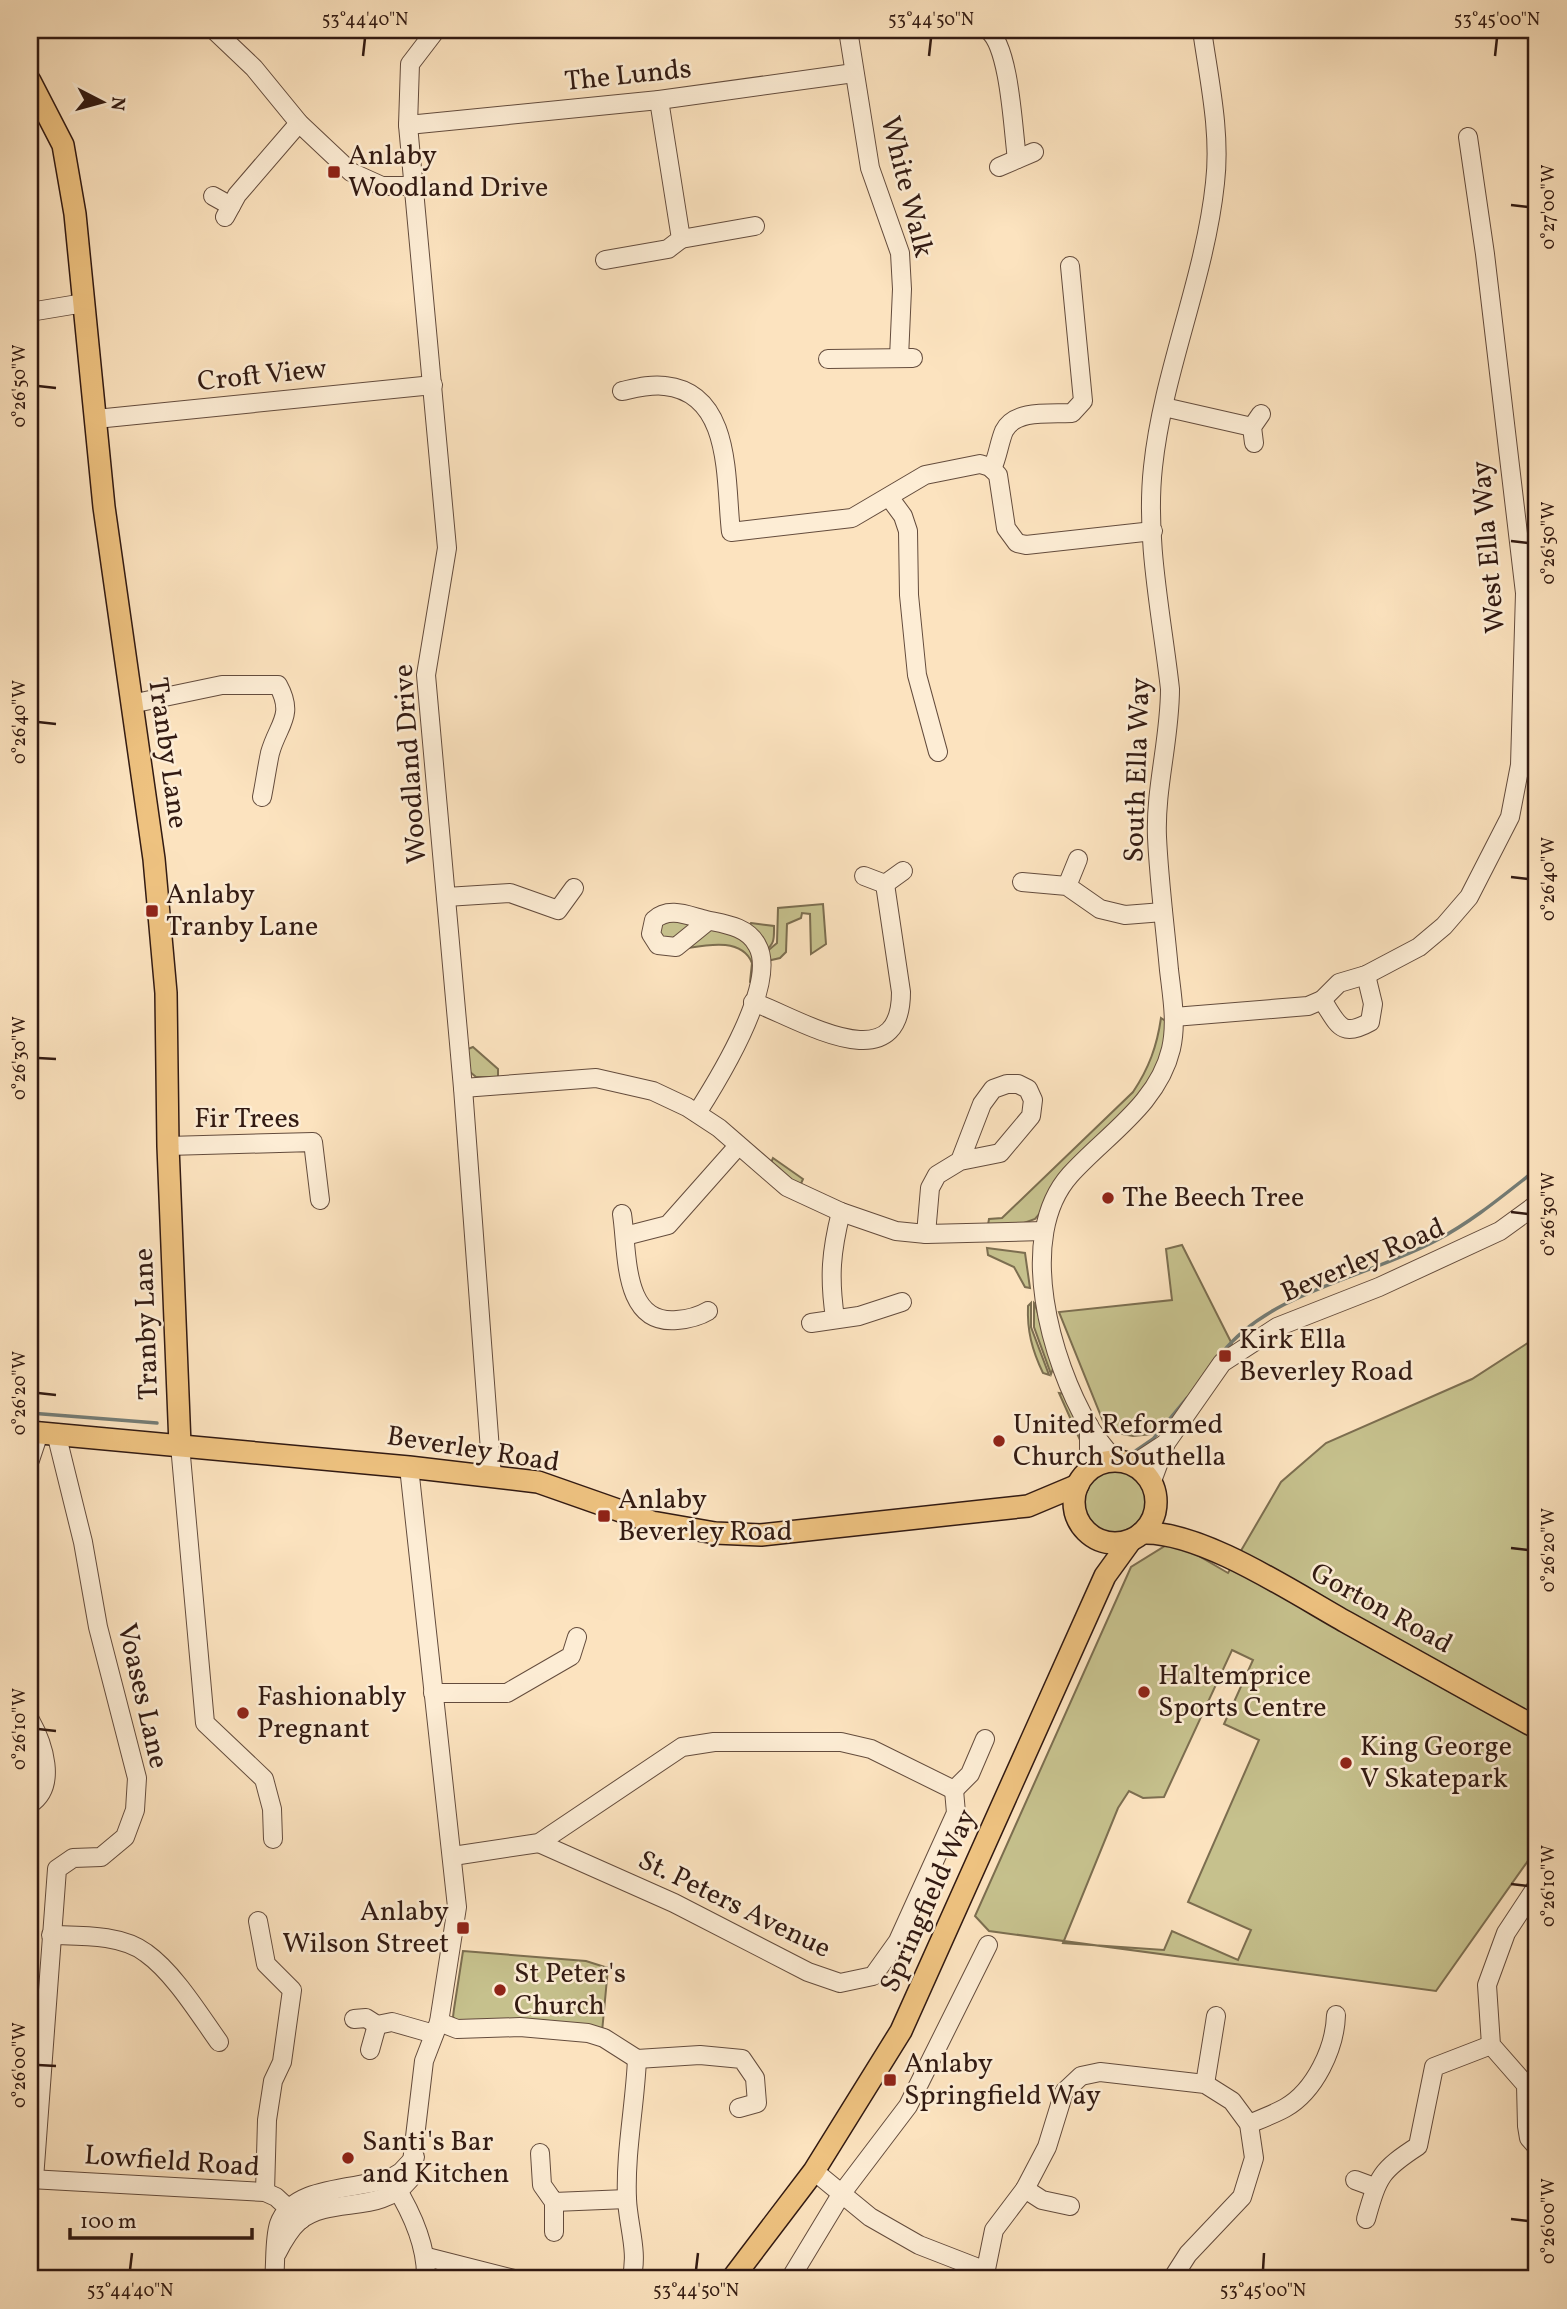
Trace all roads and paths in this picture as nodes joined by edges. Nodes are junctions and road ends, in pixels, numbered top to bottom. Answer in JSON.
{"nodes":[{"id":1,"x":214,"y":30,"type":"edge"},
{"id":2,"x":436,"y":30,"type":"edge"},
{"id":3,"x":848,"y":30,"type":"edge"},
{"id":4,"x":988,"y":30,"type":"edge"},
{"id":5,"x":1202,"y":30,"type":"edge"},
{"id":6,"x":854,"y":72,"type":"junction"},
{"id":7,"x":30,"y":81,"type":"edge"},
{"id":8,"x":659,"y":100,"type":"junction"},
{"id":9,"x":299,"y":123,"type":"junction"},
{"id":10,"x":408,"y":125,"type":"junction"},
{"id":11,"x":1468,"y":137,"type":"dead end"},
{"id":12,"x":1034,"y":152,"type":"dead end"},
{"id":13,"x":1017,"y":159,"type":"junction"},
{"id":14,"x":999,"y":167,"type":"dead end"},
{"id":15,"x":414,"y":186,"type":"junction"},
{"id":16,"x":213,"y":196,"type":"dead end"},
{"id":17,"x":758,"y":226,"type":"dead end"},
{"id":18,"x":681,"y":239,"type":"junction"},
{"id":19,"x":604,"y":260,"type":"dead end"},
{"id":20,"x":1070,"y":266,"type":"dead end"},
{"id":21,"x":84,"y":303,"type":"junction"},
{"id":22,"x":30,"y":312,"type":"edge"},
{"id":23,"x":827,"y":358,"type":"dead end"},
{"id":24,"x":433,"y":385,"type":"junction"},
{"id":25,"x":622,"y":391,"type":"dead end"},
{"id":26,"x":1164,"y":407,"type":"junction"},
{"id":27,"x":96,"y":419,"type":"junction"},
{"id":28,"x":1256,"y":428,"type":"dead end"},
{"id":29,"x":992,"y":468,"type":"junction"},
{"id":30,"x":889,"y":497,"type":"junction"},
{"id":31,"x":1153,"y":531,"type":"junction"},
{"id":32,"x":131,"y":704,"type":"junction"},
{"id":33,"x":938,"y":752,"type":"dead end"},
{"id":34,"x":1529,"y":765,"type":"edge"},
{"id":35,"x":262,"y":797,"type":"dead end"},
{"id":36,"x":1078,"y":859,"type":"dead end"},
{"id":37,"x":903,"y":871,"type":"dead end"},
{"id":38,"x":864,"y":876,"type":"dead end"},
{"id":39,"x":1016,"y":879,"type":"dead end"},
{"id":40,"x":885,"y":884,"type":"junction"},
{"id":41,"x":1067,"y":886,"type":"junction"},
{"id":42,"x":574,"y":888,"type":"dead end"},
{"id":43,"x":446,"y":897,"type":"junction"},
{"id":44,"x":1163,"y":912,"type":"junction"},
{"id":45,"x":708,"y":921,"type":"dead end"},
{"id":46,"x":1366,"y":975,"type":"junction"},
{"id":47,"x":1322,"y":1000,"type":"junction"},
{"id":48,"x":753,"y":1002,"type":"junction"},
{"id":49,"x":1174,"y":1017,"type":"junction"},
{"id":50,"x":463,"y":1088,"type":"junction"},
{"id":51,"x":697,"y":1113,"type":"junction"},
{"id":52,"x":168,"y":1146,"type":"junction"},
{"id":53,"x":738,"y":1146,"type":"junction"},
{"id":54,"x":960,"y":1161,"type":"junction"},
{"id":55,"x":320,"y":1200,"type":"dead end"},
{"id":56,"x":1537,"y":1204,"type":"edge"},
{"id":57,"x":841,"y":1212,"type":"junction"},
{"id":58,"x":622,"y":1214,"type":"dead end"},
{"id":59,"x":1043,"y":1231,"type":"junction"},
{"id":60,"x":926,"y":1234,"type":"junction"},
{"id":61,"x":625,"y":1236,"type":"junction"},
{"id":62,"x":902,"y":1301,"type":"dead end"},
{"id":63,"x":835,"y":1318,"type":"junction"},
{"id":64,"x":702,"y":1320,"type":"dead end"},
{"id":65,"x":811,"y":1323,"type":"dead end"},
{"id":66,"x":1089,"y":1425,"type":"junction"},
{"id":67,"x":41,"y":1433,"type":"edge"},
{"id":68,"x":1166,"y":1443,"type":"junction"},
{"id":69,"x":180,"y":1445,"type":"junction"},
{"id":70,"x":30,"y":1461,"type":"edge"},
{"id":71,"x":1124,"y":1462,"type":"junction"},
{"id":72,"x":409,"y":1467,"type":"junction"},
{"id":73,"x":492,"y":1476,"type":"junction"},
{"id":74,"x":1083,"y":1477,"type":"junction"},
{"id":75,"x":1152,"y":1481,"type":"junction"},
{"id":76,"x":1157,"y":1502,"type":"junction"},
{"id":77,"x":1028,"y":1506,"type":"junction"},
{"id":78,"x":1077,"y":1517,"type":"junction"},
{"id":79,"x":1092,"y":1536,"type":"junction"},
{"id":80,"x":1137,"y":1536,"type":"junction"},
{"id":81,"x":1195,"y":1543,"type":"junction"},
{"id":82,"x":1105,"y":1576,"type":"junction"},
{"id":83,"x":579,"y":1635,"type":"dead end"},
{"id":84,"x":433,"y":1693,"type":"junction"},
{"id":85,"x":30,"y":1720,"type":"edge"},
{"id":86,"x":1537,"y":1728,"type":"edge"},
{"id":87,"x":985,"y":1739,"type":"dead end"},
{"id":88,"x":954,"y":1790,"type":"junction"},
{"id":89,"x":30,"y":1804,"type":"edge"},
{"id":90,"x":272,"y":1840,"type":"dead end"},
{"id":91,"x":539,"y":1843,"type":"junction"},
{"id":92,"x":453,"y":1856,"type":"junction"},
{"id":93,"x":1537,"y":1886,"type":"edge"},
{"id":94,"x":258,"y":1921,"type":"dead end"},
{"id":95,"x":51,"y":1935,"type":"junction"},
{"id":96,"x":979,"y":1951,"type":"dead end"},
{"id":97,"x":38,"y":1983,"type":"edge"},
{"id":98,"x":1218,"y":2013,"type":"dead end"},
{"id":99,"x":354,"y":2017,"type":"dead end"},
{"id":100,"x":377,"y":2025,"type":"junction"},
{"id":101,"x":1341,"y":2025,"type":"dead end"},
{"id":102,"x":436,"y":2028,"type":"junction"},
{"id":103,"x":210,"y":2037,"type":"dead end"},
{"id":104,"x":1491,"y":2045,"type":"junction"},
{"id":105,"x":370,"y":2050,"type":"dead end"},
{"id":106,"x":637,"y":2059,"type":"junction"},
{"id":107,"x":1531,"y":2083,"type":"edge"},
{"id":108,"x":1205,"y":2084,"type":"junction"},
{"id":109,"x":739,"y":2108,"type":"dead end"},
{"id":110,"x":1249,"y":2124,"type":"junction"},
{"id":111,"x":1537,"y":2147,"type":"edge"},
{"id":112,"x":540,"y":2153,"type":"dead end"},
{"id":113,"x":814,"y":2171,"type":"junction"},
{"id":114,"x":32,"y":2179,"type":"edge"},
{"id":115,"x":1355,"y":2180,"type":"dead end"},
{"id":116,"x":395,"y":2185,"type":"junction"},
{"id":117,"x":1374,"y":2188,"type":"junction"},
{"id":118,"x":1026,"y":2189,"type":"junction"},
{"id":119,"x":265,"y":2192,"type":"junction"},
{"id":120,"x":842,"y":2193,"type":"junction"},
{"id":121,"x":627,"y":2199,"type":"junction"},
{"id":122,"x":554,"y":2202,"type":"junction"},
{"id":123,"x":1070,"y":2206,"type":"dead end"},
{"id":124,"x":294,"y":2214,"type":"junction"},
{"id":125,"x":1366,"y":2219,"type":"dead end"},
{"id":126,"x":768,"y":2229,"type":"junction"},
{"id":127,"x":554,"y":2232,"type":"dead end"},
{"id":128,"x":427,"y":2257,"type":"junction"},
{"id":129,"x":985,"y":2275,"type":"edge"},
{"id":130,"x":274,"y":2279,"type":"edge"},
{"id":131,"x":426,"y":2279,"type":"edge"},
{"id":132,"x":514,"y":2279,"type":"edge"},
{"id":133,"x":631,"y":2279,"type":"edge"},
{"id":134,"x":733,"y":2279,"type":"edge"},
{"id":135,"x":747,"y":2279,"type":"edge"},
{"id":136,"x":790,"y":2279,"type":"edge"},
{"id":137,"x":1172,"y":2279,"type":"edge"}],
"edges":[{"from":1,"to":9,"type":"street"},
{"from":2,"to":10,"type":"street","name":"Woodland Drive"},
{"from":3,"to":6,"type":"street","name":"White Walk"},
{"from":4,"to":13,"type":"street"},
{"from":5,"to":26,"type":"street","name":"South Ella Way"},
{"from":6,"to":8,"type":"street","name":"The Lunds"},
{"from":6,"to":23,"type":"street","name":"White Walk"},
{"from":7,"to":21,"type":"main road","name":"Tranby Lane"},
{"from":8,"to":10,"type":"street","name":"The Lunds"},
{"from":8,"to":18,"type":"street"},
{"from":9,"to":15,"type":"street"},
{"from":9,"to":16,"type":"street"},
{"from":10,"to":15,"type":"street","name":"Woodland Drive"},
{"from":11,"to":34,"type":"street","name":"West Ella Way"},
{"from":12,"to":13,"type":"street"},
{"from":13,"to":14,"type":"street"},
{"from":15,"to":24,"type":"street","name":"Woodland Drive"},
{"from":17,"to":18,"type":"street"},
{"from":18,"to":19,"type":"street"},
{"from":20,"to":29,"type":"street"},
{"from":21,"to":22,"type":"street"},
{"from":21,"to":27,"type":"main road","name":"Tranby Lane"},
{"from":24,"to":27,"type":"street","name":"Croft View"},
{"from":24,"to":43,"type":"street","name":"Woodland Drive"},
{"from":25,"to":30,"type":"street"},
{"from":26,"to":28,"type":"street"},
{"from":26,"to":31,"type":"street","name":"South Ella Way"},
{"from":27,"to":32,"type":"main road","name":"Tranby Lane"},
{"from":29,"to":30,"type":"street"},
{"from":29,"to":31,"type":"street"},
{"from":30,"to":33,"type":"street"},
{"from":31,"to":44,"type":"street","name":"South Ella Way"},
{"from":32,"to":35,"type":"street"},
{"from":32,"to":52,"type":"main road","name":"Tranby Lane"},
{"from":34,"to":46,"type":"street","name":"West Ella Way"},
{"from":36,"to":41,"type":"street"},
{"from":37,"to":40,"type":"street"},
{"from":38,"to":40,"type":"street"},
{"from":39,"to":41,"type":"street"},
{"from":40,"to":48,"type":"street"},
{"from":41,"to":44,"type":"street"},
{"from":42,"to":43,"type":"street"},
{"from":43,"to":50,"type":"street","name":"Woodland Drive"},
{"from":44,"to":49,"type":"street","name":"South Ella Way"},
{"from":45,"to":48,"type":"street"},
{"from":46,"to":47,"type":"street","name":"West Ella Way"},
{"from":46,"to":47,"type":"street"},
{"from":47,"to":49,"type":"street","name":"West Ella Way"},
{"from":48,"to":51,"type":"street"},
{"from":49,"to":59,"type":"street","name":"South Ella Way"},
{"from":50,"to":51,"type":"street"},
{"from":50,"to":73,"type":"street","name":"Woodland Drive"},
{"from":51,"to":53,"type":"street"},
{"from":52,"to":55,"type":"street","name":"Fir Trees"},
{"from":52,"to":69,"type":"main road","name":"Tranby Lane"},
{"from":53,"to":57,"type":"street"},
{"from":53,"to":61,"type":"street"},
{"from":54,"to":54,"type":"street"},
{"from":54,"to":60,"type":"street"},
{"from":56,"to":68,"type":"street","name":"Beverley Road"},
{"from":57,"to":60,"type":"street"},
{"from":57,"to":63,"type":"street"},
{"from":58,"to":61,"type":"street"},
{"from":59,"to":60,"type":"street"},
{"from":59,"to":66,"type":"street","name":"South Ella Way"},
{"from":61,"to":64,"type":"street"},
{"from":62,"to":63,"type":"street"},
{"from":63,"to":65,"type":"street"},
{"from":66,"to":71,"type":"street","name":"South Ella Way"},
{"from":66,"to":74,"type":"street","name":"South Ella Way"},
{"from":67,"to":69,"type":"main road","name":"Beverley Road"},
{"from":67,"to":70,"type":"street"},
{"from":67,"to":95,"type":"street","name":"Voases Lane"},
{"from":68,"to":71,"type":"street","name":"Beverley Road"},
{"from":68,"to":75,"type":"street","name":"Beverley Road"},
{"from":69,"to":72,"type":"main road","name":"Beverley Road"},
{"from":69,"to":90,"type":"street"},
{"from":71,"to":74,"type":"main road"},
{"from":71,"to":75,"type":"main road"},
{"from":72,"to":73,"type":"main road","name":"Beverley Road"},
{"from":72,"to":84,"type":"street"},
{"from":73,"to":77,"type":"main road","name":"Beverley Road"},
{"from":74,"to":77,"type":"main road","name":"Beverley Road"},
{"from":74,"to":78,"type":"main road"},
{"from":75,"to":76,"type":"main road"},
{"from":76,"to":80,"type":"main road"},
{"from":76,"to":81,"type":"main road","name":"Gorton Road"},
{"from":77,"to":78,"type":"main road","name":"Beverley Road"},
{"from":78,"to":79,"type":"main road"},
{"from":79,"to":80,"type":"main road"},
{"from":79,"to":82,"type":"main road"},
{"from":80,"to":81,"type":"main road","name":"Gorton Road"},
{"from":80,"to":82,"type":"main road","name":"Springfield Way"},
{"from":81,"to":86,"type":"main road","name":"Gorton Road"},
{"from":82,"to":113,"type":"main road","name":"Springfield Way"},
{"from":83,"to":84,"type":"street"},
{"from":84,"to":92,"type":"street"},
{"from":85,"to":89,"type":"street"},
{"from":87,"to":88,"type":"street"},
{"from":88,"to":91,"type":"street"},
{"from":88,"to":91,"type":"street","name":"St. Peters Avenue"},
{"from":91,"to":92,"type":"street"},
{"from":92,"to":102,"type":"street"},
{"from":93,"to":104,"type":"street"},
{"from":94,"to":119,"type":"street"},
{"from":95,"to":97,"type":"street","name":"Voases Lane"},
{"from":95,"to":103,"type":"street"},
{"from":96,"to":120,"type":"street"},
{"from":97,"to":114,"type":"street","name":"Voases Lane"},
{"from":98,"to":108,"type":"street"},
{"from":99,"to":100,"type":"street"},
{"from":100,"to":102,"type":"street"},
{"from":100,"to":105,"type":"street"},
{"from":101,"to":110,"type":"street"},
{"from":102,"to":106,"type":"street"},
{"from":102,"to":116,"type":"street"},
{"from":104,"to":107,"type":"street"},
{"from":104,"to":117,"type":"street"},
{"from":106,"to":109,"type":"street"},
{"from":106,"to":121,"type":"street"},
{"from":107,"to":111,"type":"street"},
{"from":108,"to":110,"type":"street"},
{"from":108,"to":118,"type":"street"},
{"from":110,"to":137,"type":"street"},
{"from":112,"to":122,"type":"street"},
{"from":113,"to":120,"type":"street"},
{"from":113,"to":126,"type":"main road","name":"Springfield Way"},
{"from":114,"to":119,"type":"street","name":"Lowfield Road"},
{"from":115,"to":117,"type":"street"},
{"from":116,"to":124,"type":"street"},
{"from":116,"to":128,"type":"street"},
{"from":117,"to":125,"type":"street"},
{"from":118,"to":123,"type":"street"},
{"from":118,"to":129,"type":"street"},
{"from":119,"to":124,"type":"street","name":"Lowfield Road"},
{"from":120,"to":129,"type":"street"},
{"from":120,"to":136,"type":"street"},
{"from":121,"to":122,"type":"street"},
{"from":121,"to":133,"type":"street"},
{"from":122,"to":127,"type":"street"},
{"from":124,"to":130,"type":"street"},
{"from":126,"to":134,"type":"main road","name":"Springfield Way"},
{"from":126,"to":135,"type":"main road","name":"Springfield Way"},
{"from":128,"to":131,"type":"street"},
{"from":128,"to":132,"type":"street"}]}
